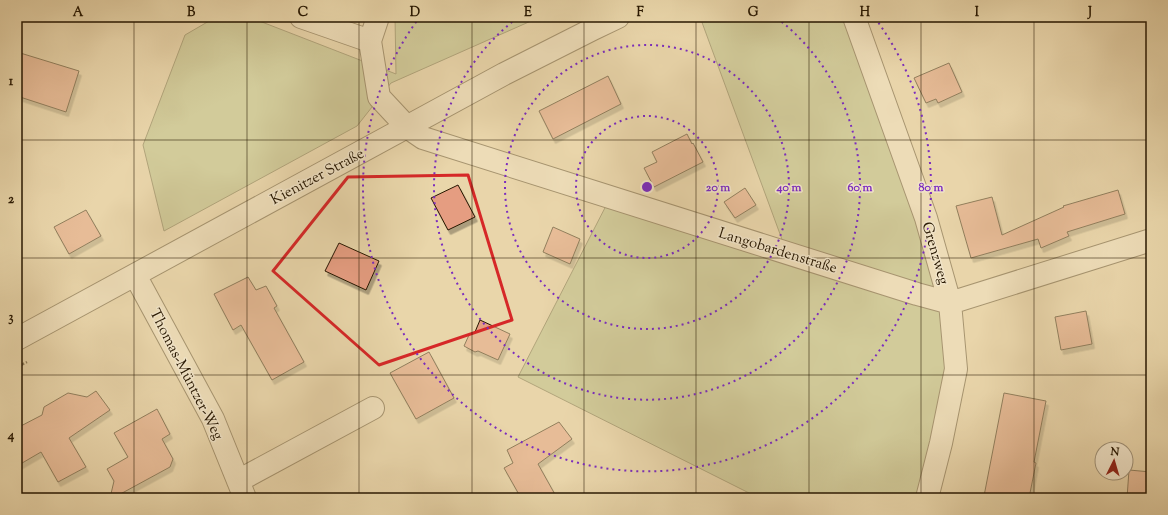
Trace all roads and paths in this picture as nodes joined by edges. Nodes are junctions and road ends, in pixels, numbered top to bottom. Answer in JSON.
{"nodes":[{"id":1,"x":300,"y":17,"type":"edge"},
{"id":2,"x":378,"y":17,"type":"edge"},
{"id":3,"x":618,"y":17,"type":"edge"},
{"id":4,"x":854,"y":17,"type":"edge"},
{"id":5,"x":370,"y":40,"type":"junction"},
{"id":6,"x":407,"y":127,"type":"junction"},
{"id":7,"x":1151,"y":240,"type":"edge"},
{"id":8,"x":135,"y":274,"type":"junction"},
{"id":9,"x":950,"y":303,"type":"junction"},
{"id":10,"x":17,"y":339,"type":"edge"},
{"id":11,"x":373,"y":408,"type":"dead end"},
{"id":12,"x":242,"y":490,"type":"edge"},
{"id":13,"x":927,"y":498,"type":"edge"}],
"edges":[{"from":1,"to":5,"type":"street"},
{"from":2,"to":5,"type":"street"},
{"from":3,"to":6,"type":"street","name":"Kienitzer Straße"},
{"from":4,"to":9,"type":"street","name":"Grenzweg"},
{"from":5,"to":6,"type":"street","name":"Langobardenstraße"},
{"from":6,"to":8,"type":"street","name":"Kienitzer Straße"},
{"from":6,"to":9,"type":"street","name":"Langobardenstraße"},
{"from":7,"to":9,"type":"street"},
{"from":8,"to":10,"type":"street","name":"Kienitzer Straße"},
{"from":8,"to":12,"type":"street","name":"Thomas-Müntzer-Weg"},
{"from":9,"to":13,"type":"street","name":"Grenzweg"},
{"from":11,"to":12,"type":"street"}]}
